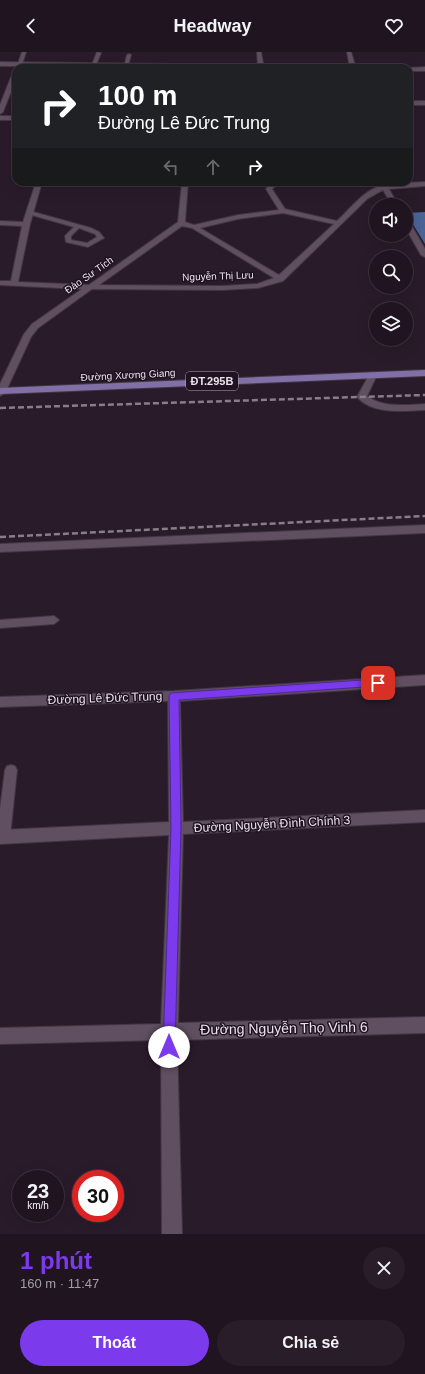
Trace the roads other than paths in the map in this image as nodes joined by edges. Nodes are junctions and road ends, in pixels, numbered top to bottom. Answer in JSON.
{"nodes":[{"id":1,"x":24,"y":52,"type":"edge"},
{"id":2,"x":259,"y":52,"type":"edge"},
{"id":3,"x":349,"y":52,"type":"edge"},
{"id":4,"x":99,"y":54,"type":"dead end"},
{"id":5,"x":129,"y":55,"type":"dead end"},
{"id":6,"x":0,"y":64,"type":"edge"},
{"id":7,"x":19,"y":64,"type":"edge"},
{"id":8,"x":94,"y":64,"type":"edge"},
{"id":9,"x":127,"y":64,"type":"edge"},
{"id":10,"x":260,"y":64,"type":"edge"},
{"id":11,"x":352,"y":64,"type":"edge"},
{"id":12,"x":12,"y":65,"type":"edge"},
{"id":13,"x":413,"y":69,"type":"edge"},
{"id":14,"x":425,"y":69,"type":"edge"},
{"id":15,"x":12,"y":82,"type":"edge"},
{"id":16,"x":413,"y":103,"type":"edge"},
{"id":17,"x":425,"y":103,"type":"edge"},
{"id":18,"x":0,"y":112,"type":"edge"},
{"id":19,"x":0,"y":118,"type":"edge"},
{"id":20,"x":12,"y":118,"type":"edge"},
{"id":21,"x":425,"y":184,"type":"edge"},
{"id":22,"x":413,"y":185,"type":"edge"},
{"id":23,"x":38,"y":186,"type":"edge"},
{"id":24,"x":185,"y":186,"type":"edge"},
{"id":25,"x":272,"y":186,"type":"edge"},
{"id":26,"x":384,"y":186,"type":"edge"},
{"id":27,"x":386,"y":186,"type":"edge"},
{"id":28,"x":392,"y":198,"type":"edge"},
{"id":29,"x":283,"y":211,"type":"junction"},
{"id":30,"x":30,"y":212,"type":"junction"},
{"id":31,"x":339,"y":222,"type":"junction"},
{"id":32,"x":0,"y":223,"type":"edge"},
{"id":33,"x":181,"y":223,"type":"junction"},
{"id":34,"x":26,"y":224,"type":"junction"},
{"id":35,"x":78,"y":226,"type":"junction"},
{"id":36,"x":194,"y":227,"type":"junction"},
{"id":37,"x":413,"y":235,"type":"edge"},
{"id":38,"x":425,"y":256,"type":"edge"},
{"id":39,"x":280,"y":279,"type":"junction"},
{"id":40,"x":0,"y":283,"type":"edge"},
{"id":41,"x":14,"y":283,"type":"junction"},
{"id":42,"x":88,"y":287,"type":"junction"},
{"id":43,"x":425,"y":373,"type":"edge"},
{"id":44,"x":373,"y":375,"type":"junction"},
{"id":45,"x":0,"y":392,"type":"edge"},
{"id":46,"x":425,"y":407,"type":"edge"},
{"id":47,"x":425,"y":529,"type":"edge"},
{"id":48,"x":0,"y":548,"type":"edge"},
{"id":49,"x":54,"y":620,"type":"dead end"},
{"id":50,"x":0,"y":624,"type":"edge"},
{"id":51,"x":425,"y":680,"type":"edge"},
{"id":52,"x":174,"y":696,"type":"junction"},
{"id":53,"x":0,"y":702,"type":"edge"},
{"id":54,"x":11,"y":770,"type":"dead end"},
{"id":55,"x":425,"y":816,"type":"edge"},
{"id":56,"x":176,"y":828,"type":"junction"},
{"id":57,"x":1,"y":837,"type":"edge"},
{"id":58,"x":425,"y":1025,"type":"edge"},
{"id":59,"x":169,"y":1031,"type":"junction"},
{"id":60,"x":0,"y":1036,"type":"edge"},
{"id":61,"x":172,"y":1234,"type":"edge"}],
"edges":[{"from":1,"to":7,"type":"street"},
{"from":2,"to":10,"type":"street"},
{"from":3,"to":11,"type":"street"},
{"from":4,"to":8,"type":"lane"},
{"from":5,"to":9,"type":"lane"},
{"from":6,"to":12,"type":"street"},
{"from":13,"to":14,"type":"street"},
{"from":15,"to":18,"type":"street"},
{"from":16,"to":17,"type":"lane"},
{"from":19,"to":20,"type":"street"},
{"from":21,"to":22,"type":"street","name":"Nguyễn Thị Lưu"},
{"from":23,"to":30,"type":"street"},
{"from":24,"to":33,"type":"street"},
{"from":25,"to":29,"type":"street"},
{"from":26,"to":31,"type":"street","name":"Nguyễn Thị Lưu"},
{"from":27,"to":28,"type":"street"},
{"from":29,"to":31,"type":"street"},
{"from":29,"to":36,"type":"street"},
{"from":30,"to":34,"type":"street"},
{"from":30,"to":35,"type":"lane"},
{"from":31,"to":39,"type":"street","name":"Nguyễn Thị Lưu"},
{"from":32,"to":34,"type":"street"},
{"from":33,"to":36,"type":"street"},
{"from":33,"to":42,"type":"street","name":"Đào Sư Tích"},
{"from":34,"to":41,"type":"street"},
{"from":35,"to":35,"type":"lane"},
{"from":36,"to":39,"type":"street"},
{"from":37,"to":38,"type":"street"},
{"from":39,"to":42,"type":"street","name":"Nguyễn Thị Lưu"},
{"from":40,"to":41,"type":"street","name":"Nguyễn Thị Lưu"},
{"from":41,"to":42,"type":"street","name":"Nguyễn Thị Lưu"},
{"from":42,"to":45,"type":"street","name":"Đào Sư Tích"},
{"from":43,"to":44,"type":"main road","name":"Đường Xương Giang","number":"ĐT.295B"},
{"from":44,"to":45,"type":"main road","name":"Đường Xương Giang","number":"ĐT.295B"},
{"from":44,"to":46,"type":"street"},
{"from":47,"to":48,"type":"street"},
{"from":49,"to":50,"type":"lane"},
{"from":51,"to":52,"type":"street","name":"Đường Lê Đức Trung"},
{"from":52,"to":53,"type":"street","name":"Đường Lê Đức Trung"},
{"from":52,"to":56,"type":"street"},
{"from":54,"to":57,"type":"lane"},
{"from":55,"to":56,"type":"street","name":"Đường Nguyễn Đình Chính 3"},
{"from":56,"to":57,"type":"street","name":"Đường Nguyễn Đình Chính 3"},
{"from":56,"to":59,"type":"street"},
{"from":58,"to":59,"type":"street","name":"Đường Nguyễn Thọ Vinh 6"},
{"from":59,"to":60,"type":"street","name":"Đường Nguyễn Thọ Vinh 6"},
{"from":59,"to":61,"type":"street"}]}
